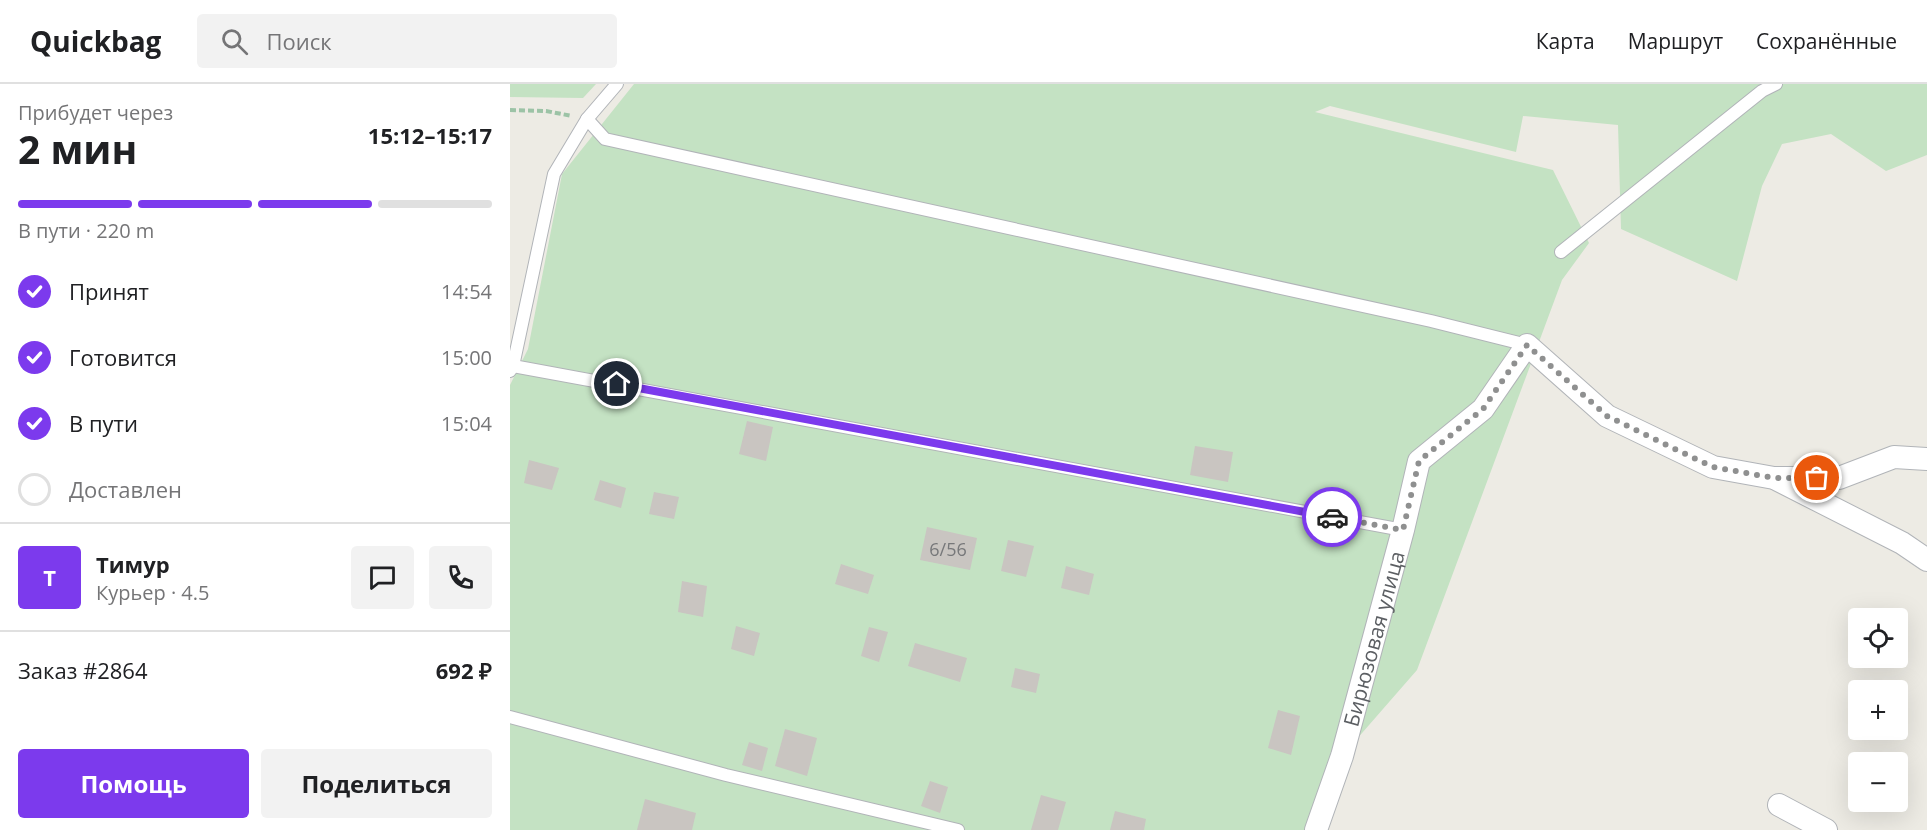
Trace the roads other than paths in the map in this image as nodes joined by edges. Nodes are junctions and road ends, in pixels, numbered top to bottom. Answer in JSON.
{"nodes":[{"id":1,"x":617,"y":84,"type":"edge"},
{"id":2,"x":1776,"y":84,"type":"edge"},
{"id":3,"x":587,"y":119,"type":"junction"},
{"id":4,"x":1561,"y":252,"type":"dead end"},
{"id":5,"x":1527,"y":345,"type":"junction"},
{"id":6,"x":512,"y":368,"type":"edge"},
{"id":7,"x":1927,"y":459,"type":"edge"},
{"id":8,"x":1774,"y":478,"type":"junction"},
{"id":9,"x":1403,"y":530,"type":"junction"},
{"id":10,"x":1927,"y":560,"type":"edge"},
{"id":11,"x":510,"y":717,"type":"edge"},
{"id":12,"x":1779,"y":805,"type":"dead end"},
{"id":13,"x":958,"y":830,"type":"edge"},
{"id":14,"x":1316,"y":830,"type":"edge"},
{"id":15,"x":1827,"y":830,"type":"edge"}],
"edges":[{"from":1,"to":3,"type":"lane"},
{"from":2,"to":4,"type":"lane"},
{"from":3,"to":5,"type":"lane"},
{"from":3,"to":6,"type":"lane"},
{"from":5,"to":8,"type":"street"},
{"from":5,"to":9,"type":"street","name":"Бирюзовая улица"},
{"from":6,"to":9,"type":"lane"},
{"from":7,"to":8,"type":"street"},
{"from":8,"to":10,"type":"street"},
{"from":9,"to":14,"type":"street","name":"Бирюзовая улица"},
{"from":11,"to":13,"type":"lane"},
{"from":12,"to":15,"type":"street"}]}
